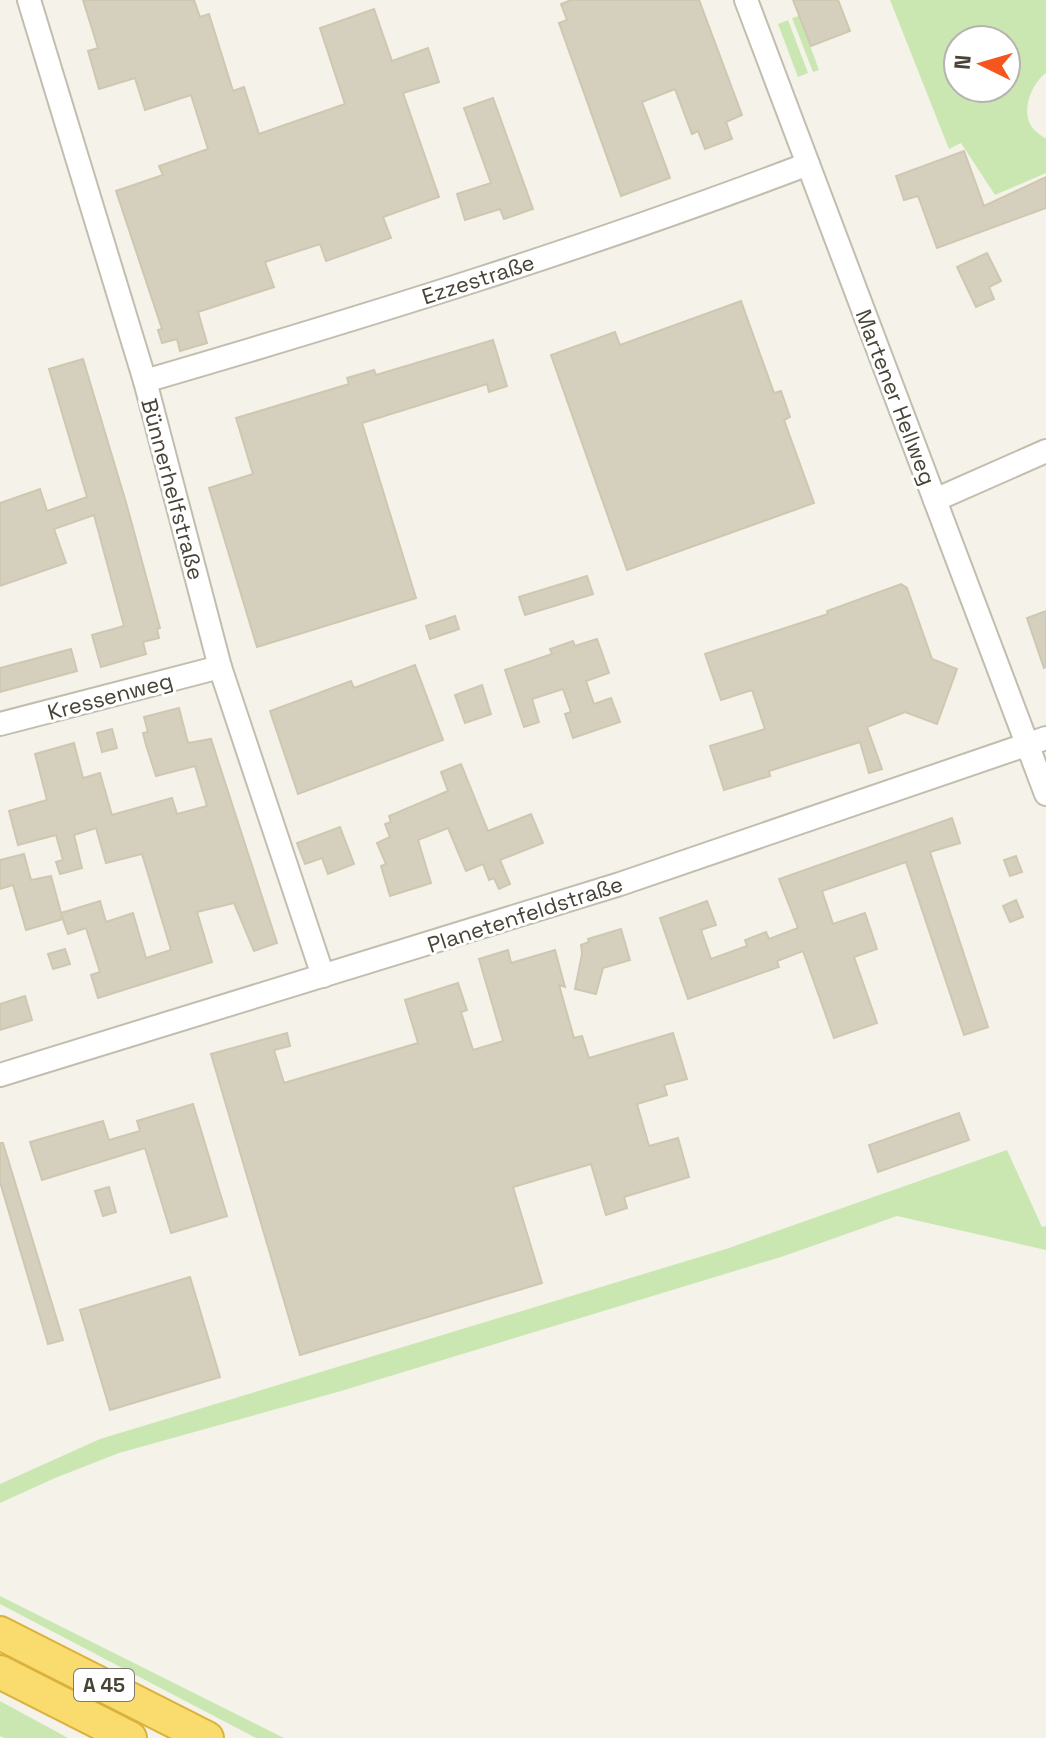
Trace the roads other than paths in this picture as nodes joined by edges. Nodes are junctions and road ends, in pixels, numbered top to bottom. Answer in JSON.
{"nodes":[{"id":1,"x":29,"y":0,"type":"edge"},
{"id":2,"x":746,"y":0,"type":"edge"},
{"id":3,"x":808,"y":164,"type":"junction"},
{"id":4,"x":145,"y":381,"type":"junction"},
{"id":5,"x":1046,"y":451,"type":"edge"},
{"id":6,"x":935,"y":500,"type":"junction"},
{"id":7,"x":220,"y":667,"type":"junction"},
{"id":8,"x":0,"y":724,"type":"edge"},
{"id":9,"x":1037,"y":742,"type":"edge"},
{"id":10,"x":1046,"y":794,"type":"edge"},
{"id":11,"x":323,"y":976,"type":"junction"},
{"id":12,"x":0,"y":1075,"type":"edge"},
{"id":13,"x":0,"y":1633,"type":"edge"},
{"id":14,"x":0,"y":1672,"type":"edge"},
{"id":15,"x":130,"y":1738,"type":"edge"},
{"id":16,"x":207,"y":1738,"type":"edge"}],
"edges":[{"from":1,"to":4,"type":"street","name":"Bünnerhelfstraße"},
{"from":2,"to":3,"type":"street","name":"Martener Hellweg"},
{"from":3,"to":4,"type":"street","name":"Ezzestraße"},
{"from":3,"to":6,"type":"street","name":"Martener Hellweg"},
{"from":4,"to":7,"type":"street","name":"Bünnerhelfstraße"},
{"from":5,"to":6,"type":"street"},
{"from":6,"to":9,"type":"street","name":"Martener Hellweg"},
{"from":7,"to":8,"type":"street","name":"Kressenweg"},
{"from":7,"to":11,"type":"street","name":"Bünnerhelfstraße"},
{"from":9,"to":10,"type":"street","name":"Martener Hellweg"},
{"from":9,"to":11,"type":"street","name":"Planetenfeldstraße"},
{"from":11,"to":12,"type":"street","name":"Planetenfeldstraße"},
{"from":13,"to":16,"type":"highway","number":"A 45"},
{"from":14,"to":15,"type":"highway","number":"A 45"}]}
